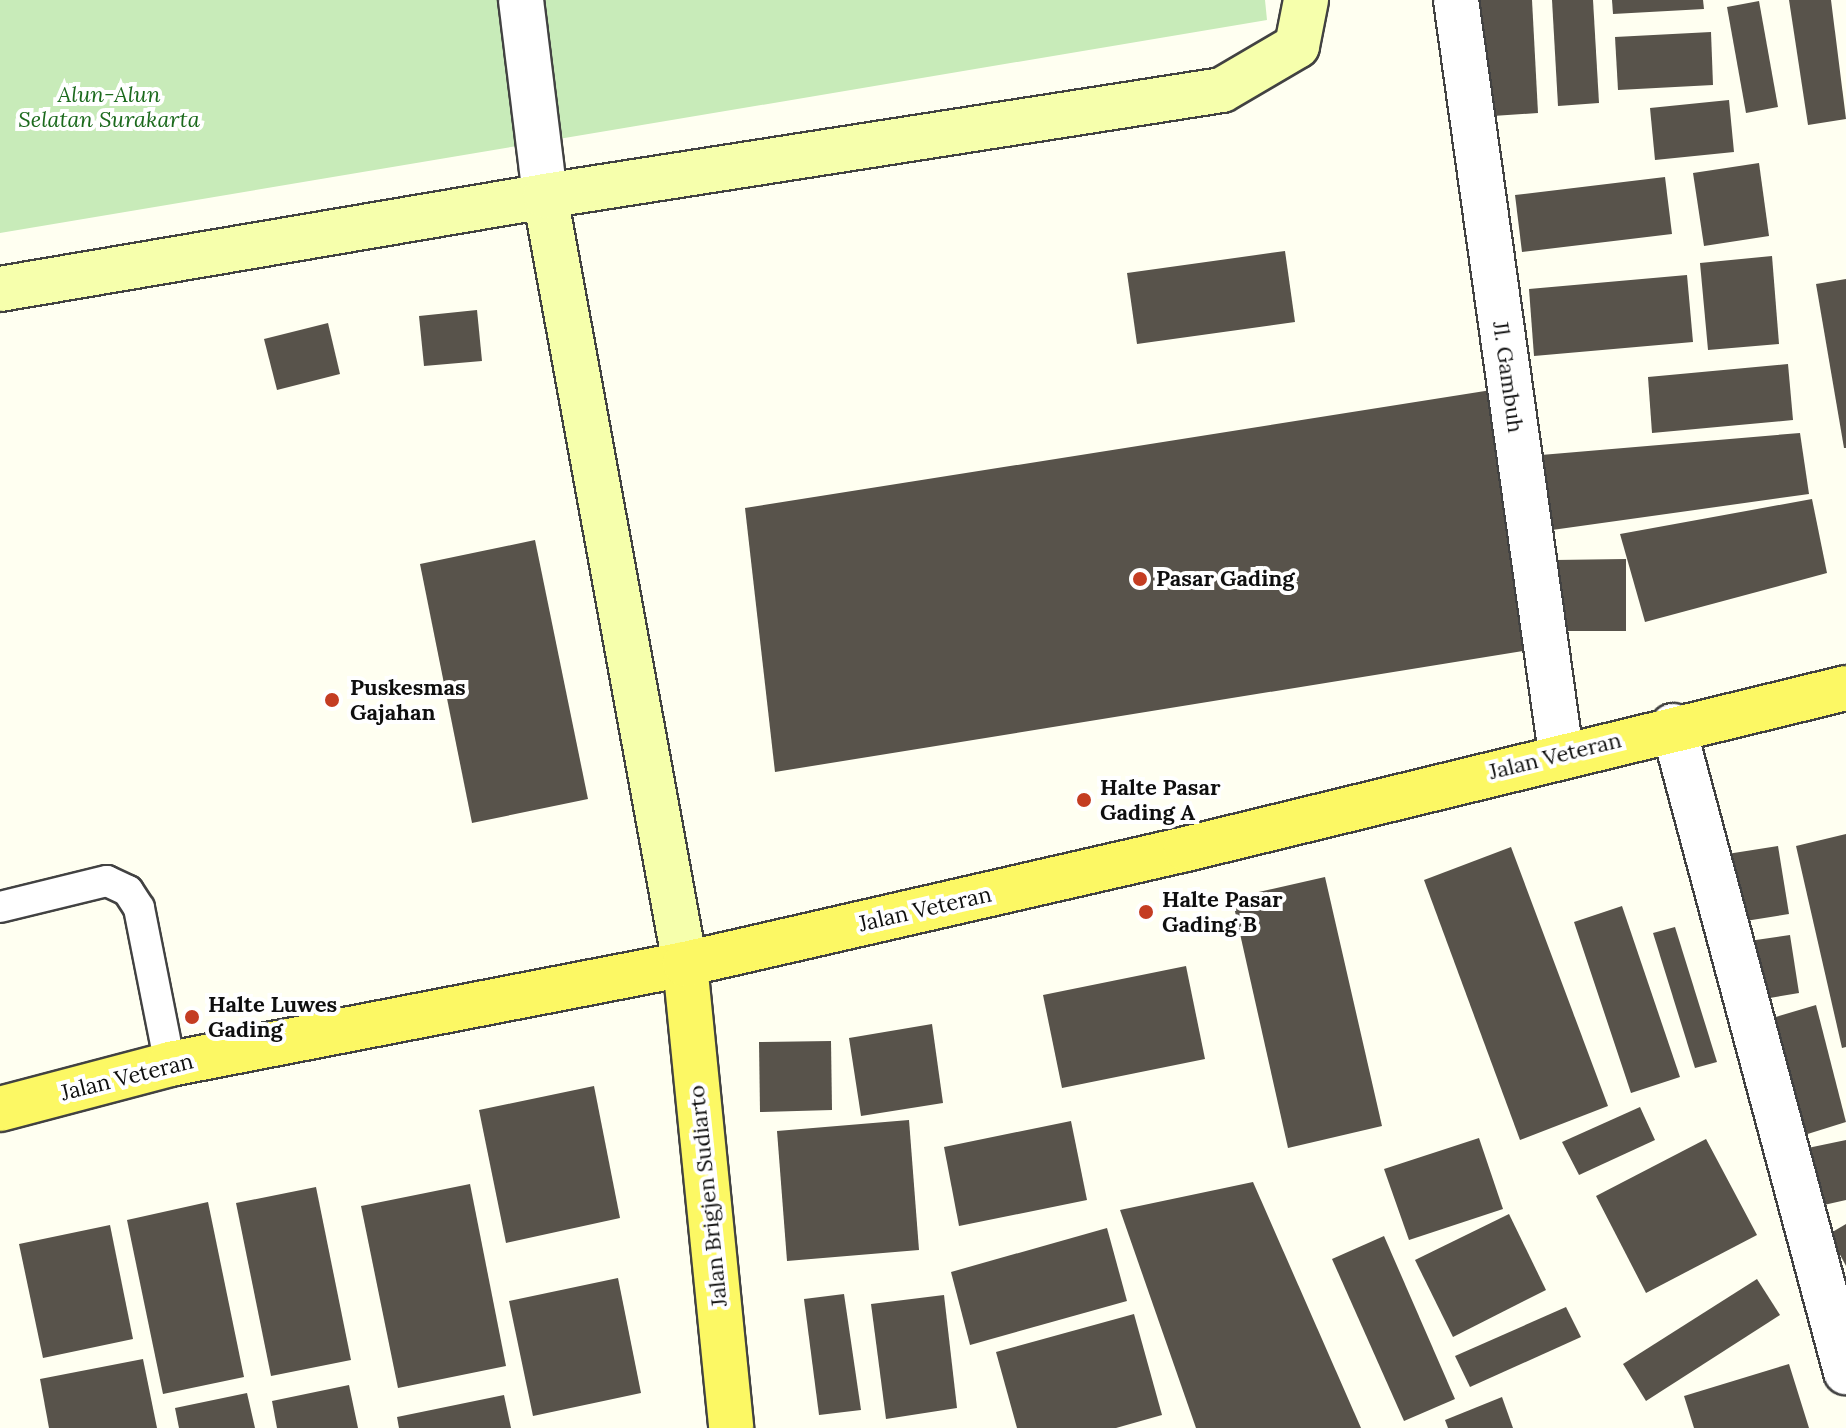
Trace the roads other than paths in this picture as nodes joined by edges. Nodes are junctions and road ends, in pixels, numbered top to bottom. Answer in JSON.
{"nodes":[{"id":1,"x":521,"y":0,"type":"edge"},
{"id":2,"x":1306,"y":0,"type":"edge"},
{"id":3,"x":1456,"y":0,"type":"edge"},
{"id":4,"x":545,"y":196,"type":"junction"},
{"id":5,"x":0,"y":289,"type":"edge"},
{"id":6,"x":1846,"y":688,"type":"edge"},
{"id":7,"x":1673,"y":726,"type":"junction"},
{"id":8,"x":1561,"y":754,"type":"junction"},
{"id":9,"x":0,"y":907,"type":"edge"},
{"id":10,"x":685,"y":964,"type":"junction"},
{"id":11,"x":170,"y":1064,"type":"junction"},
{"id":12,"x":0,"y":1109,"type":"edge"},
{"id":13,"x":1846,"y":1372,"type":"edge"},
{"id":14,"x":731,"y":1428,"type":"edge"}],
"edges":[{"from":1,"to":4,"type":"street"},
{"from":2,"to":4,"type":"street"},
{"from":3,"to":8,"type":"street","name":"Jl. Gambuh"},
{"from":4,"to":5,"type":"street"},
{"from":4,"to":10,"type":"street"},
{"from":6,"to":7,"type":"main road","name":"Jalan Veteran"},
{"from":7,"to":8,"type":"main road","name":"Jalan Veteran"},
{"from":7,"to":13,"type":"street"},
{"from":8,"to":10,"type":"main road","name":"Jalan Veteran"},
{"from":9,"to":11,"type":"lane"},
{"from":10,"to":11,"type":"main road","name":"Jalan Veteran"},
{"from":10,"to":14,"type":"main road","name":"Jalan Brigjen Sudiarto"},
{"from":11,"to":12,"type":"main road","name":"Jalan Veteran"}]}
